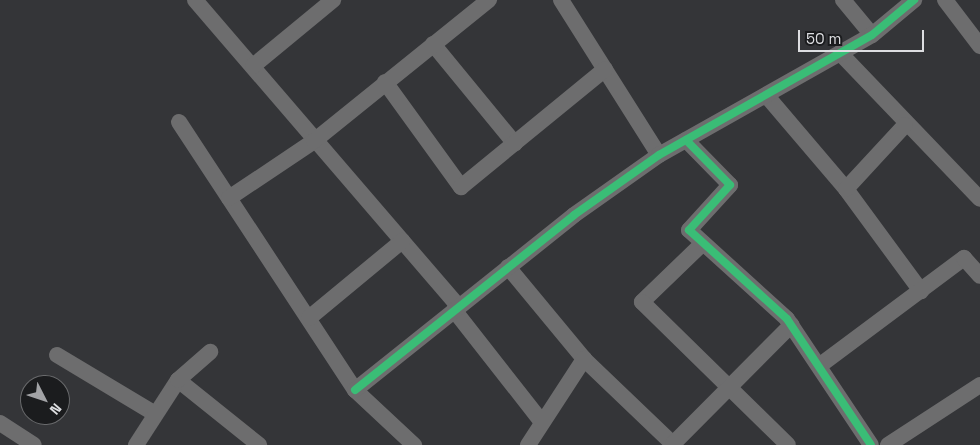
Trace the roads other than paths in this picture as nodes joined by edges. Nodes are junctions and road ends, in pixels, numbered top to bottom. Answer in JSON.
{"nodes":[{"id":1,"x":195,"y":0,"type":"edge"},
{"id":2,"x":333,"y":0,"type":"edge"},
{"id":3,"x":489,"y":0,"type":"edge"},
{"id":4,"x":561,"y":0,"type":"edge"},
{"id":5,"x":843,"y":0,"type":"edge"},
{"id":6,"x":914,"y":0,"type":"edge"},
{"id":7,"x":945,"y":0,"type":"edge"},
{"id":8,"x":872,"y":35,"type":"junction"},
{"id":9,"x":433,"y":44,"type":"junction"},
{"id":10,"x":980,"y":46,"type":"edge"},
{"id":11,"x":840,"y":53,"type":"junction"},
{"id":12,"x":253,"y":66,"type":"junction"},
{"id":13,"x":605,"y":69,"type":"junction"},
{"id":14,"x":386,"y":82,"type":"junction"},
{"id":15,"x":766,"y":95,"type":"junction"},
{"id":16,"x":179,"y":122,"type":"dead end"},
{"id":17,"x":906,"y":125,"type":"junction"},
{"id":18,"x":686,"y":140,"type":"junction"},
{"id":19,"x":314,"y":141,"type":"junction"},
{"id":20,"x":515,"y":144,"type":"junction"},
{"id":21,"x":659,"y":155,"type":"junction"},
{"id":22,"x":846,"y":188,"type":"junction"},
{"id":23,"x":229,"y":198,"type":"junction"},
{"id":24,"x":980,"y":199,"type":"edge"},
{"id":25,"x":402,"y":241,"type":"junction"},
{"id":26,"x":703,"y":243,"type":"junction"},
{"id":27,"x":508,"y":267,"type":"junction"},
{"id":28,"x":980,"y":276,"type":"edge"},
{"id":29,"x":921,"y":291,"type":"junction"},
{"id":30,"x":456,"y":308,"type":"junction"},
{"id":31,"x":309,"y":318,"type":"junction"},
{"id":32,"x":791,"y":325,"type":"junction"},
{"id":33,"x":210,"y":352,"type":"dead end"},
{"id":34,"x":57,"y":355,"type":"dead end"},
{"id":35,"x":584,"y":359,"type":"junction"},
{"id":36,"x":819,"y":366,"type":"junction"},
{"id":37,"x":178,"y":380,"type":"junction"},
{"id":38,"x":980,"y":385,"type":"edge"},
{"id":39,"x":729,"y":388,"type":"junction"},
{"id":40,"x":355,"y":390,"type":"junction"},
{"id":41,"x":155,"y":414,"type":"junction"},
{"id":42,"x":541,"y":421,"type":"junction"},
{"id":43,"x":0,"y":423,"type":"edge"},
{"id":44,"x":34,"y":445,"type":"edge"},
{"id":45,"x":136,"y":445,"type":"edge"},
{"id":46,"x":259,"y":445,"type":"edge"},
{"id":47,"x":414,"y":445,"type":"edge"},
{"id":48,"x":528,"y":445,"type":"edge"},
{"id":49,"x":674,"y":445,"type":"edge"},
{"id":50,"x":788,"y":445,"type":"edge"},
{"id":51,"x":871,"y":445,"type":"edge"},
{"id":52,"x":888,"y":445,"type":"edge"}],
"edges":[{"from":1,"to":12,"type":"street"},
{"from":2,"to":12,"type":"street"},
{"from":3,"to":9,"type":"street"},
{"from":4,"to":13,"type":"street"},
{"from":5,"to":8,"type":"street"},
{"from":6,"to":8,"type":"street"},
{"from":7,"to":10,"type":"street"},
{"from":8,"to":11,"type":"street"},
{"from":9,"to":14,"type":"street"},
{"from":9,"to":20,"type":"street"},
{"from":11,"to":15,"type":"street"},
{"from":11,"to":17,"type":"street"},
{"from":12,"to":19,"type":"street"},
{"from":13,"to":20,"type":"street"},
{"from":13,"to":21,"type":"street"},
{"from":14,"to":19,"type":"street"},
{"from":14,"to":20,"type":"street"},
{"from":15,"to":18,"type":"street"},
{"from":15,"to":22,"type":"street"},
{"from":16,"to":23,"type":"street"},
{"from":17,"to":22,"type":"street"},
{"from":17,"to":24,"type":"street"},
{"from":18,"to":21,"type":"street"},
{"from":18,"to":26,"type":"street"},
{"from":19,"to":23,"type":"street"},
{"from":19,"to":25,"type":"street"},
{"from":21,"to":27,"type":"street"},
{"from":22,"to":29,"type":"street"},
{"from":23,"to":31,"type":"street"},
{"from":25,"to":30,"type":"street"},
{"from":25,"to":31,"type":"street"},
{"from":26,"to":32,"type":"street"},
{"from":26,"to":39,"type":"street"},
{"from":27,"to":30,"type":"street"},
{"from":27,"to":35,"type":"street"},
{"from":28,"to":29,"type":"street"},
{"from":29,"to":36,"type":"street"},
{"from":30,"to":40,"type":"street"},
{"from":30,"to":42,"type":"street"},
{"from":31,"to":40,"type":"street"},
{"from":32,"to":36,"type":"street"},
{"from":32,"to":39,"type":"street"},
{"from":33,"to":37,"type":"street"},
{"from":34,"to":41,"type":"street"},
{"from":35,"to":42,"type":"street"},
{"from":35,"to":49,"type":"street"},
{"from":36,"to":51,"type":"street"},
{"from":37,"to":41,"type":"street"},
{"from":37,"to":46,"type":"street"},
{"from":38,"to":52,"type":"street"},
{"from":39,"to":49,"type":"street"},
{"from":39,"to":50,"type":"street"},
{"from":40,"to":47,"type":"street"},
{"from":41,"to":45,"type":"street"},
{"from":42,"to":48,"type":"street"},
{"from":43,"to":44,"type":"street"}]}
